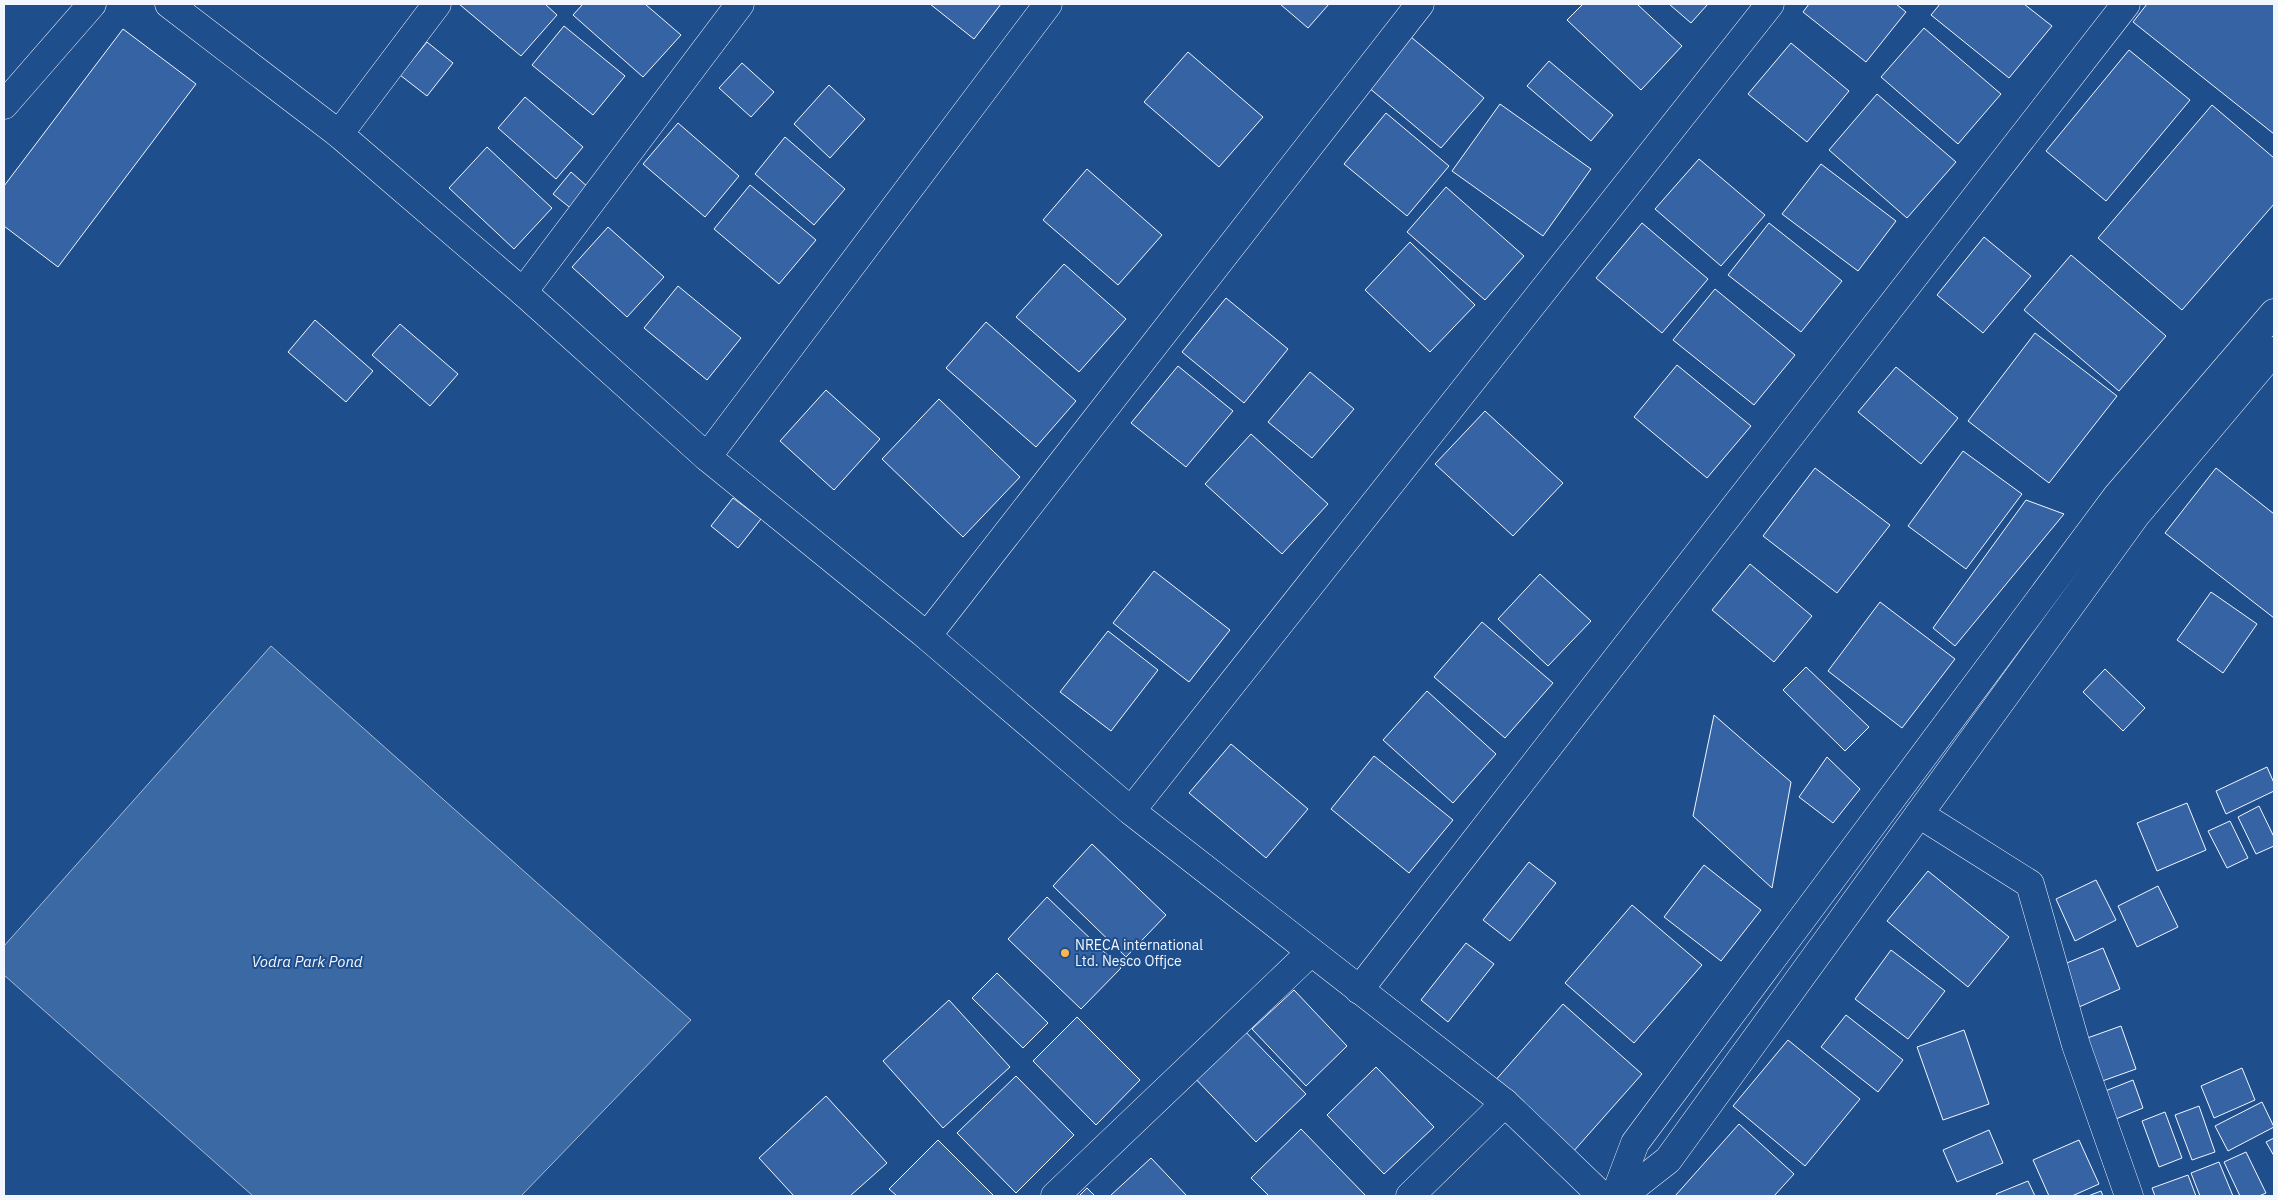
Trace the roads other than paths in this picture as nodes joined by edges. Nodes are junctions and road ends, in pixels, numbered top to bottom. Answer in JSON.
{"nodes":[{"id":1,"x":92,"y":4,"type":"edge"},
{"id":2,"x":169,"y":4,"type":"edge"},
{"id":3,"x":438,"y":4,"type":"edge"},
{"id":4,"x":740,"y":4,"type":"edge"},
{"id":5,"x":1048,"y":4,"type":"edge"},
{"id":6,"x":1420,"y":4,"type":"edge"},
{"id":7,"x":1770,"y":4,"type":"edge"},
{"id":8,"x":2126,"y":4,"type":"edge"},
{"id":9,"x":4,"y":105,"type":"edge"},
{"id":10,"x":339,"y":134,"type":"junction"},
{"id":11,"x":523,"y":292,"type":"junction"},
{"id":12,"x":2274,"y":312,"type":"edge"},
{"id":13,"x":2274,"y":351,"type":"edge"},
{"id":14,"x":707,"y":457,"type":"junction"},
{"id":15,"x":927,"y":636,"type":"junction"},
{"id":16,"x":1131,"y":811,"type":"junction"},
{"id":17,"x":1919,"y":814,"type":"junction"},
{"id":18,"x":1311,"y":952,"type":"junction"},
{"id":19,"x":1359,"y":990,"type":"junction"},
{"id":20,"x":1505,"y":1103,"type":"junction"},
{"id":21,"x":1055,"y":1196,"type":"edge"},
{"id":22,"x":1410,"y":1196,"type":"edge"},
{"id":23,"x":1602,"y":1196,"type":"edge"},
{"id":24,"x":1615,"y":1196,"type":"edge"},
{"id":25,"x":1622,"y":1196,"type":"edge"},
{"id":26,"x":2129,"y":1196,"type":"edge"}],
"edges":[{"from":1,"to":9,"type":"street"},
{"from":2,"to":10,"type":"street"},
{"from":3,"to":10,"type":"street"},
{"from":4,"to":11,"type":"street"},
{"from":5,"to":14,"type":"street"},
{"from":6,"to":15,"type":"street"},
{"from":7,"to":16,"type":"street"},
{"from":8,"to":19,"type":"street"},
{"from":10,"to":11,"type":"street"},
{"from":11,"to":14,"type":"street"},
{"from":12,"to":24,"type":"street"},
{"from":13,"to":17,"type":"street"},
{"from":14,"to":15,"type":"street"},
{"from":15,"to":16,"type":"street"},
{"from":16,"to":18,"type":"street"},
{"from":17,"to":25,"type":"street"},
{"from":17,"to":26,"type":"street"},
{"from":18,"to":19,"type":"street"},
{"from":18,"to":21,"type":"street"},
{"from":19,"to":20,"type":"street"},
{"from":20,"to":22,"type":"street"},
{"from":20,"to":23,"type":"street"}]}
